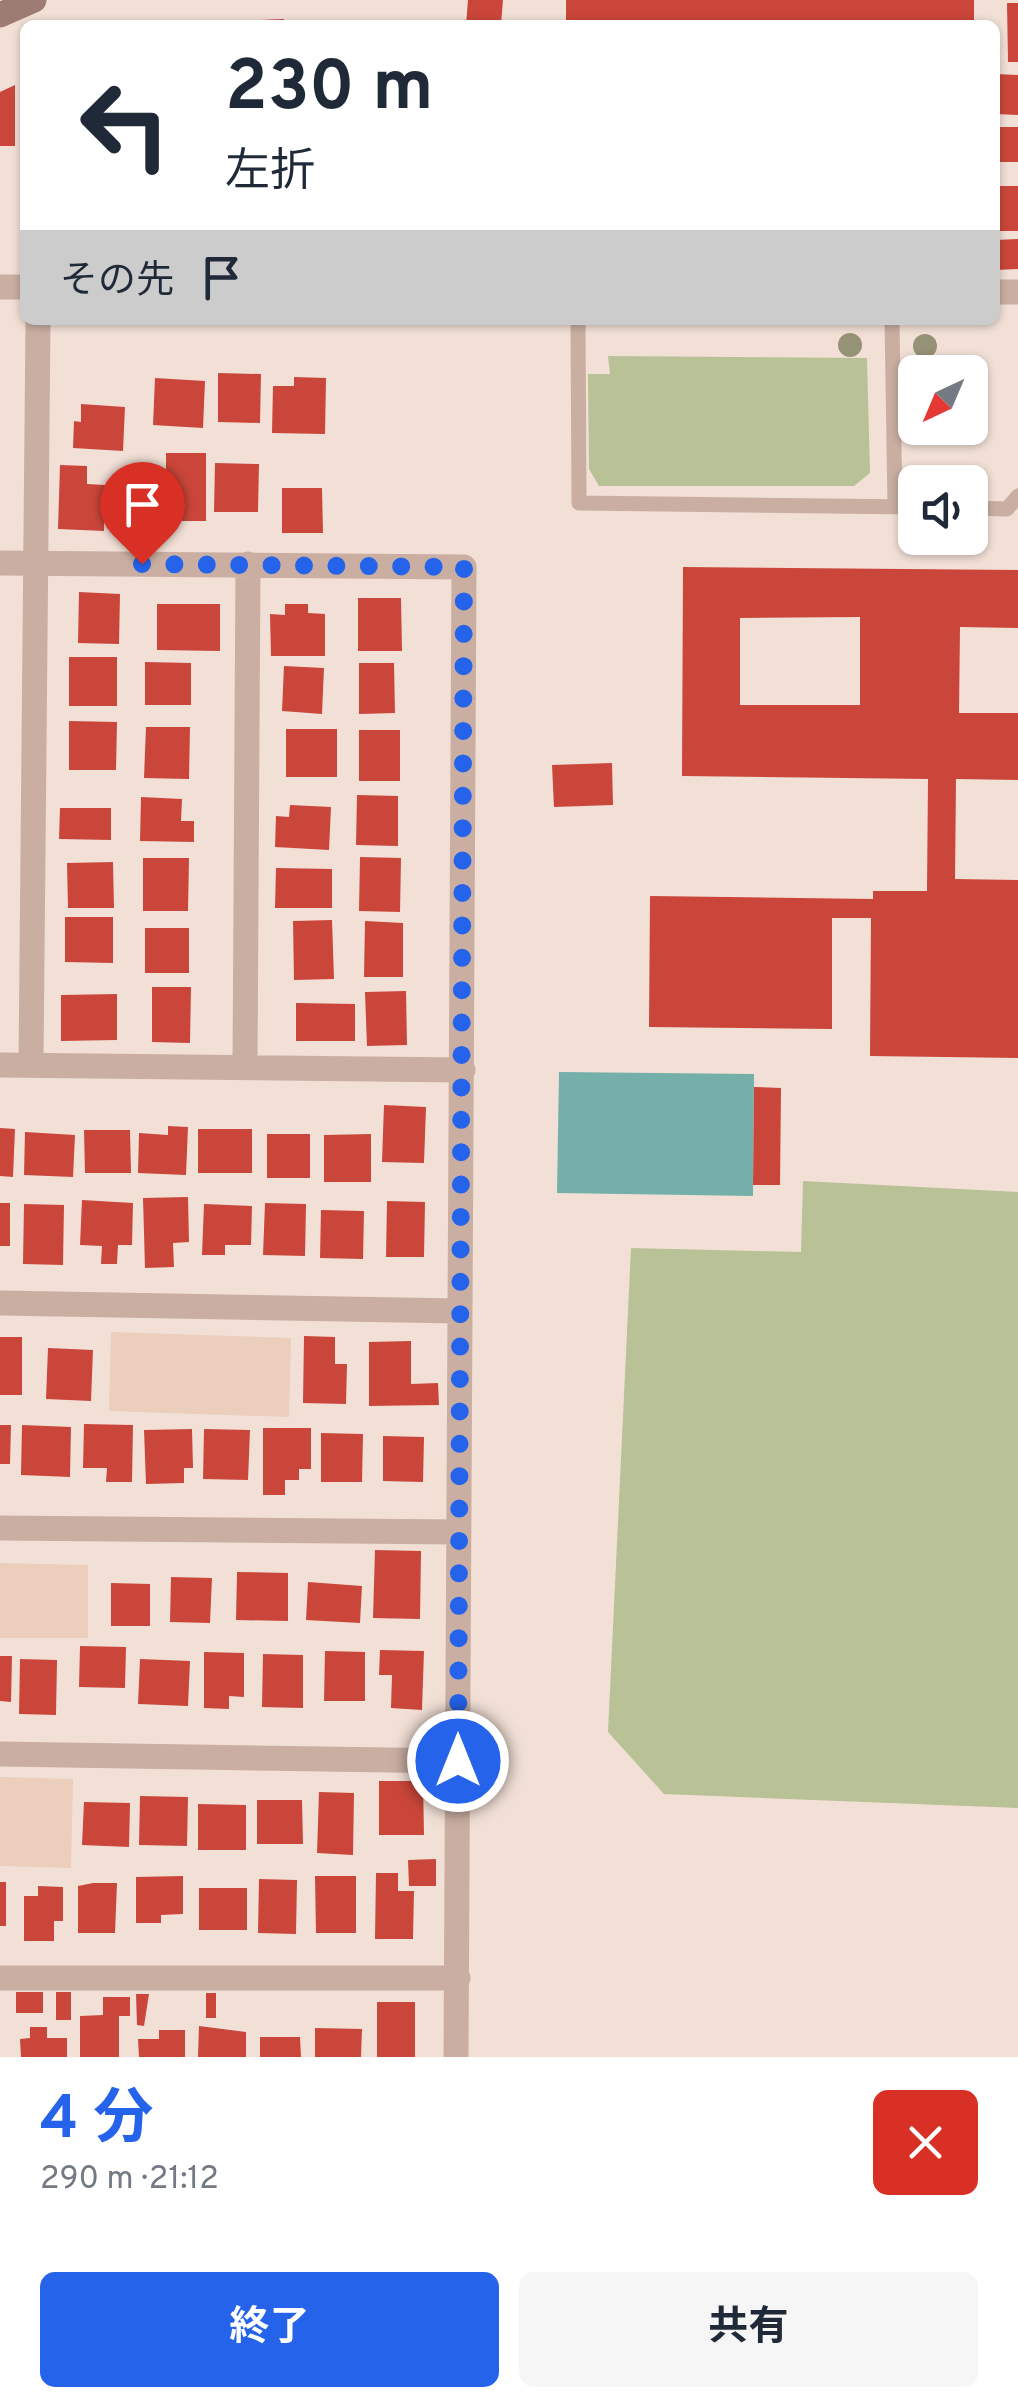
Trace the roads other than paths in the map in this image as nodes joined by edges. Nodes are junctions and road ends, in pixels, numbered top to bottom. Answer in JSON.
{"nodes":[{"id":1,"x":34,"y":0,"type":"edge"},
{"id":2,"x":0,"y":15,"type":"edge"},
{"id":3,"x":38,"y":325,"type":"edge"},
{"id":4,"x":578,"y":325,"type":"edge"},
{"id":5,"x":892,"y":325,"type":"edge"},
{"id":6,"x":1018,"y":496,"type":"edge"},
{"id":7,"x":895,"y":507,"type":"joint"},
{"id":8,"x":988,"y":508,"type":"edge"},
{"id":9,"x":0,"y":563,"type":"edge"},
{"id":10,"x":37,"y":563,"type":"junction"},
{"id":11,"x":248,"y":564,"type":"junction"},
{"id":12,"x":0,"y":1064,"type":"edge"},
{"id":13,"x":31,"y":1064,"type":"junction"},
{"id":14,"x":245,"y":1067,"type":"junction"},
{"id":15,"x":464,"y":1070,"type":"junction"},
{"id":16,"x":0,"y":1303,"type":"edge"},
{"id":17,"x":459,"y":1311,"type":"junction"},
{"id":18,"x":0,"y":1528,"type":"edge"},
{"id":19,"x":459,"y":1532,"type":"junction"},
{"id":20,"x":0,"y":1754,"type":"edge"},
{"id":21,"x":458,"y":1761,"type":"junction"},
{"id":22,"x":0,"y":1978,"type":"edge"},
{"id":23,"x":458,"y":1978,"type":"junction"},
{"id":24,"x":456,"y":2057,"type":"edge"}],
"edges":[{"from":1,"to":2,"type":"main road"},
{"from":3,"to":10,"type":"street"},
{"from":4,"to":7,"type":"lane"},
{"from":5,"to":7,"type":"lane"},
{"from":6,"to":8,"type":"lane"},
{"from":9,"to":10,"type":"street"},
{"from":10,"to":11,"type":"street"},
{"from":10,"to":13,"type":"street"},
{"from":11,"to":14,"type":"street"},
{"from":11,"to":15,"type":"street"},
{"from":12,"to":13,"type":"street"},
{"from":13,"to":14,"type":"street"},
{"from":14,"to":15,"type":"street"},
{"from":15,"to":17,"type":"street"},
{"from":16,"to":17,"type":"street"},
{"from":17,"to":19,"type":"street"},
{"from":18,"to":19,"type":"street"},
{"from":19,"to":21,"type":"street"},
{"from":20,"to":21,"type":"street"},
{"from":21,"to":23,"type":"street"},
{"from":22,"to":23,"type":"street"},
{"from":23,"to":24,"type":"street"}]}
